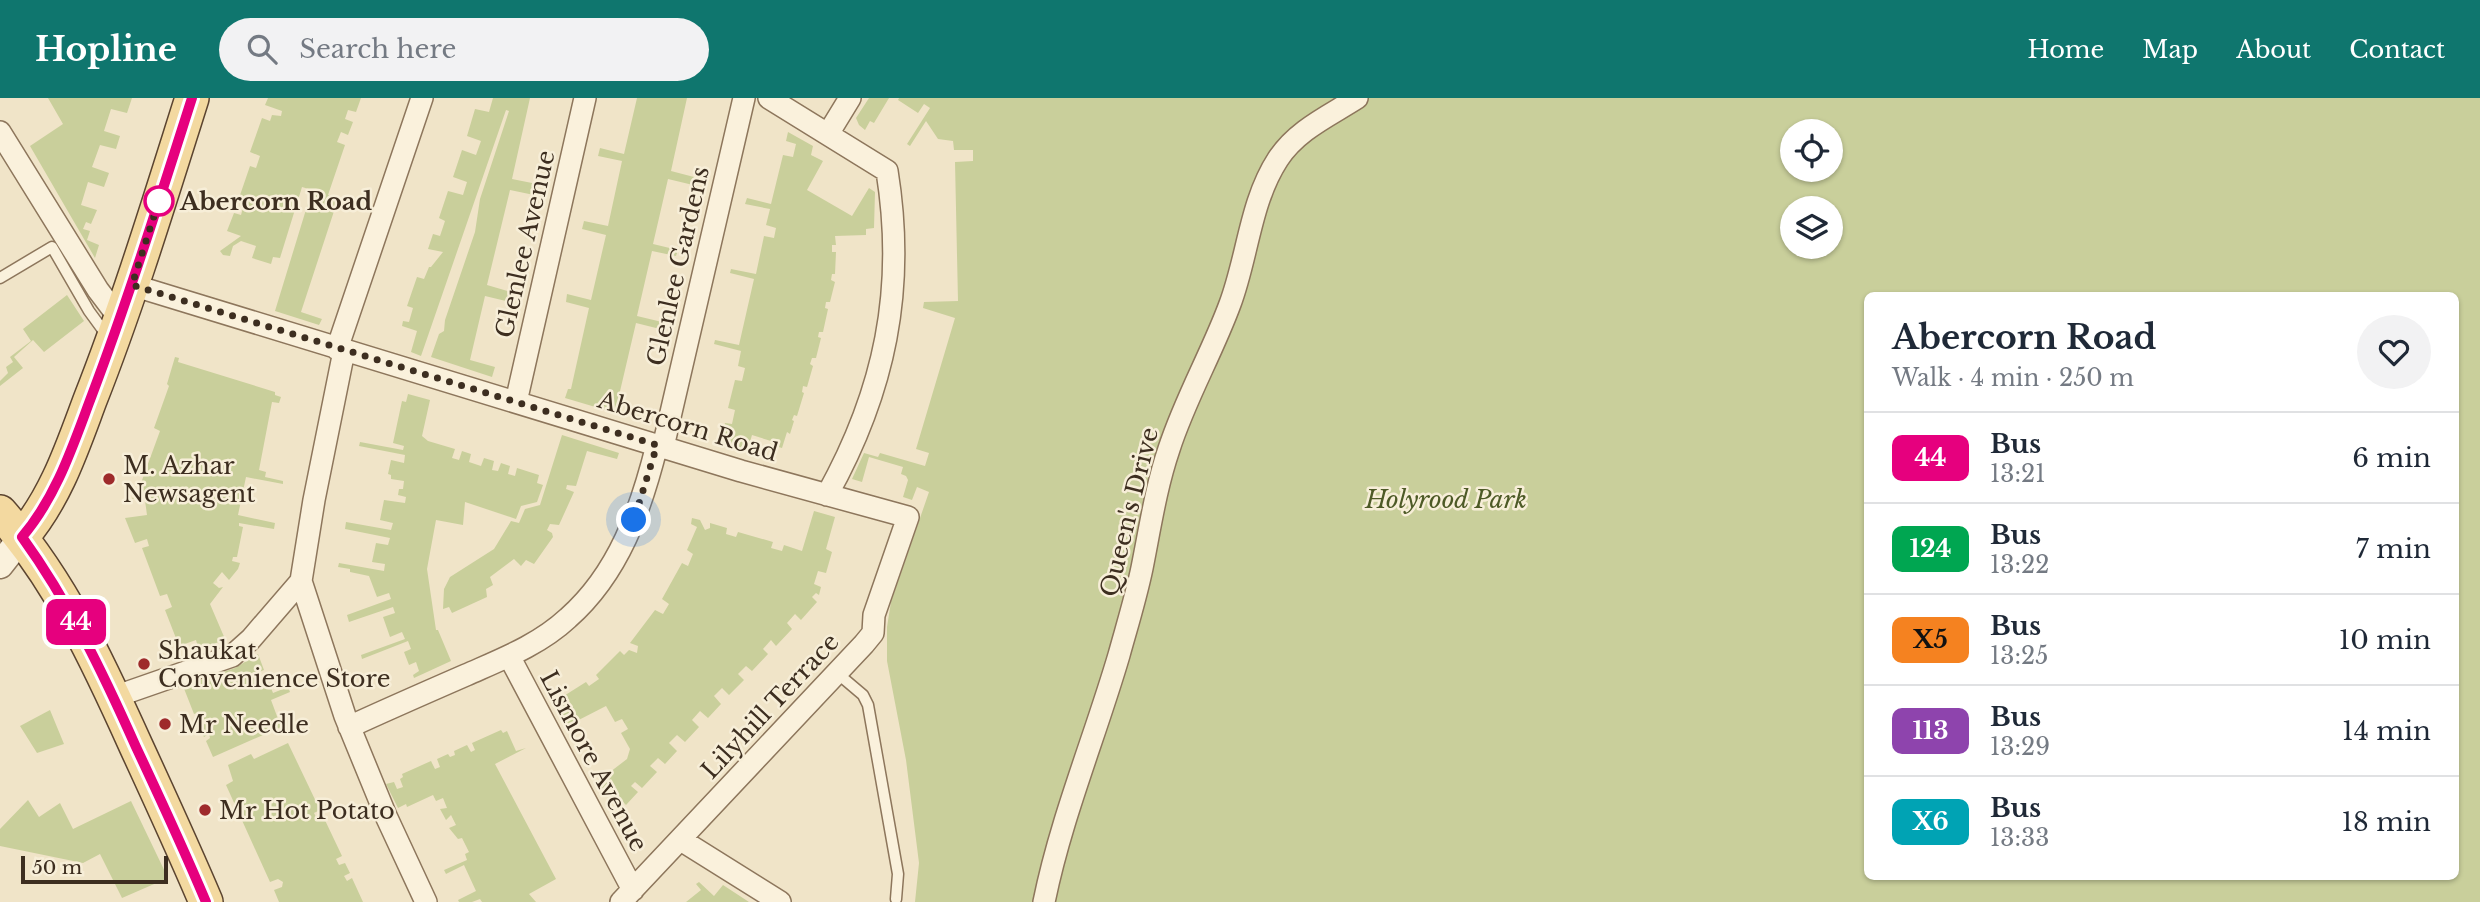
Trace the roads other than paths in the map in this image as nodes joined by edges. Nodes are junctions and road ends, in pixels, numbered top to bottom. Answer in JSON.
{"nodes":[{"id":1,"x":192,"y":98,"type":"edge"},
{"id":2,"x":422,"y":98,"type":"edge"},
{"id":3,"x":585,"y":98,"type":"edge"},
{"id":4,"x":744,"y":98,"type":"edge"},
{"id":5,"x":769,"y":98,"type":"edge"},
{"id":6,"x":850,"y":98,"type":"edge"},
{"id":7,"x":1357,"y":98,"type":"edge"},
{"id":8,"x":0,"y":131,"type":"edge"},
{"id":9,"x":828,"y":134,"type":"junction"},
{"id":10,"x":0,"y":278,"type":"edge"},
{"id":11,"x":132,"y":285,"type":"junction"},
{"id":12,"x":116,"y":330,"type":"junction"},
{"id":13,"x":341,"y":350,"type":"junction"},
{"id":14,"x":516,"y":402,"type":"junction"},
{"id":15,"x":660,"y":446,"type":"junction"},
{"id":16,"x":827,"y":495,"type":"junction"},
{"id":17,"x":0,"y":512,"type":"edge"},
{"id":18,"x":908,"y":517,"type":"joint"},
{"id":19,"x":22,"y":537,"type":"junction"},
{"id":20,"x":0,"y":565,"type":"edge"},
{"id":21,"x":301,"y":581,"type":"junction"},
{"id":22,"x":509,"y":656,"type":"junction"},
{"id":23,"x":837,"y":673,"type":"junction"},
{"id":24,"x":114,"y":698,"type":"junction"},
{"id":25,"x":349,"y":727,"type":"junction"},
{"id":26,"x":681,"y":840,"type":"junction"},
{"id":27,"x":627,"y":896,"type":"edge"},
{"id":28,"x":896,"y":899,"type":"dead end"},
{"id":29,"x":206,"y":902,"type":"edge"},
{"id":30,"x":426,"y":902,"type":"edge"},
{"id":31,"x":780,"y":902,"type":"edge"},
{"id":32,"x":1044,"y":902,"type":"edge"}],
"edges":[{"from":1,"to":11,"type":"main road"},
{"from":2,"to":13,"type":"street"},
{"from":3,"to":14,"type":"street","name":"Glenlee Avenue"},
{"from":4,"to":15,"type":"street","name":"Glenlee Gardens"},
{"from":5,"to":9,"type":"street"},
{"from":6,"to":9,"type":"street"},
{"from":7,"to":32,"type":"street","name":"Queen's Drive"},
{"from":8,"to":12,"type":"street"},
{"from":9,"to":16,"type":"street"},
{"from":10,"to":12,"type":"lane"},
{"from":11,"to":12,"type":"main road"},
{"from":11,"to":13,"type":"street","name":"Abercorn Road"},
{"from":12,"to":19,"type":"main road"},
{"from":13,"to":14,"type":"street","name":"Abercorn Road"},
{"from":13,"to":21,"type":"street"},
{"from":14,"to":15,"type":"street","name":"Abercorn Road"},
{"from":15,"to":16,"type":"street","name":"Abercorn Road"},
{"from":15,"to":22,"type":"street","name":"Glenlee Gardens"},
{"from":16,"to":18,"type":"street","name":"Abercorn Road"},
{"from":17,"to":19,"type":"main road"},
{"from":18,"to":23,"type":"street","name":"Lilyhill Terrace"},
{"from":19,"to":20,"type":"street"},
{"from":19,"to":24,"type":"main road"},
{"from":21,"to":24,"type":"street"},
{"from":21,"to":25,"type":"street"},
{"from":22,"to":25,"type":"street","name":"Glenlee Gardens"},
{"from":22,"to":27,"type":"street","name":"Lismore Avenue"},
{"from":23,"to":26,"type":"street","name":"Lilyhill Terrace"},
{"from":23,"to":28,"type":"lane"},
{"from":24,"to":29,"type":"main road"},
{"from":25,"to":30,"type":"street"},
{"from":26,"to":27,"type":"street","name":"Lilyhill Terrace"},
{"from":26,"to":31,"type":"street"}]}
